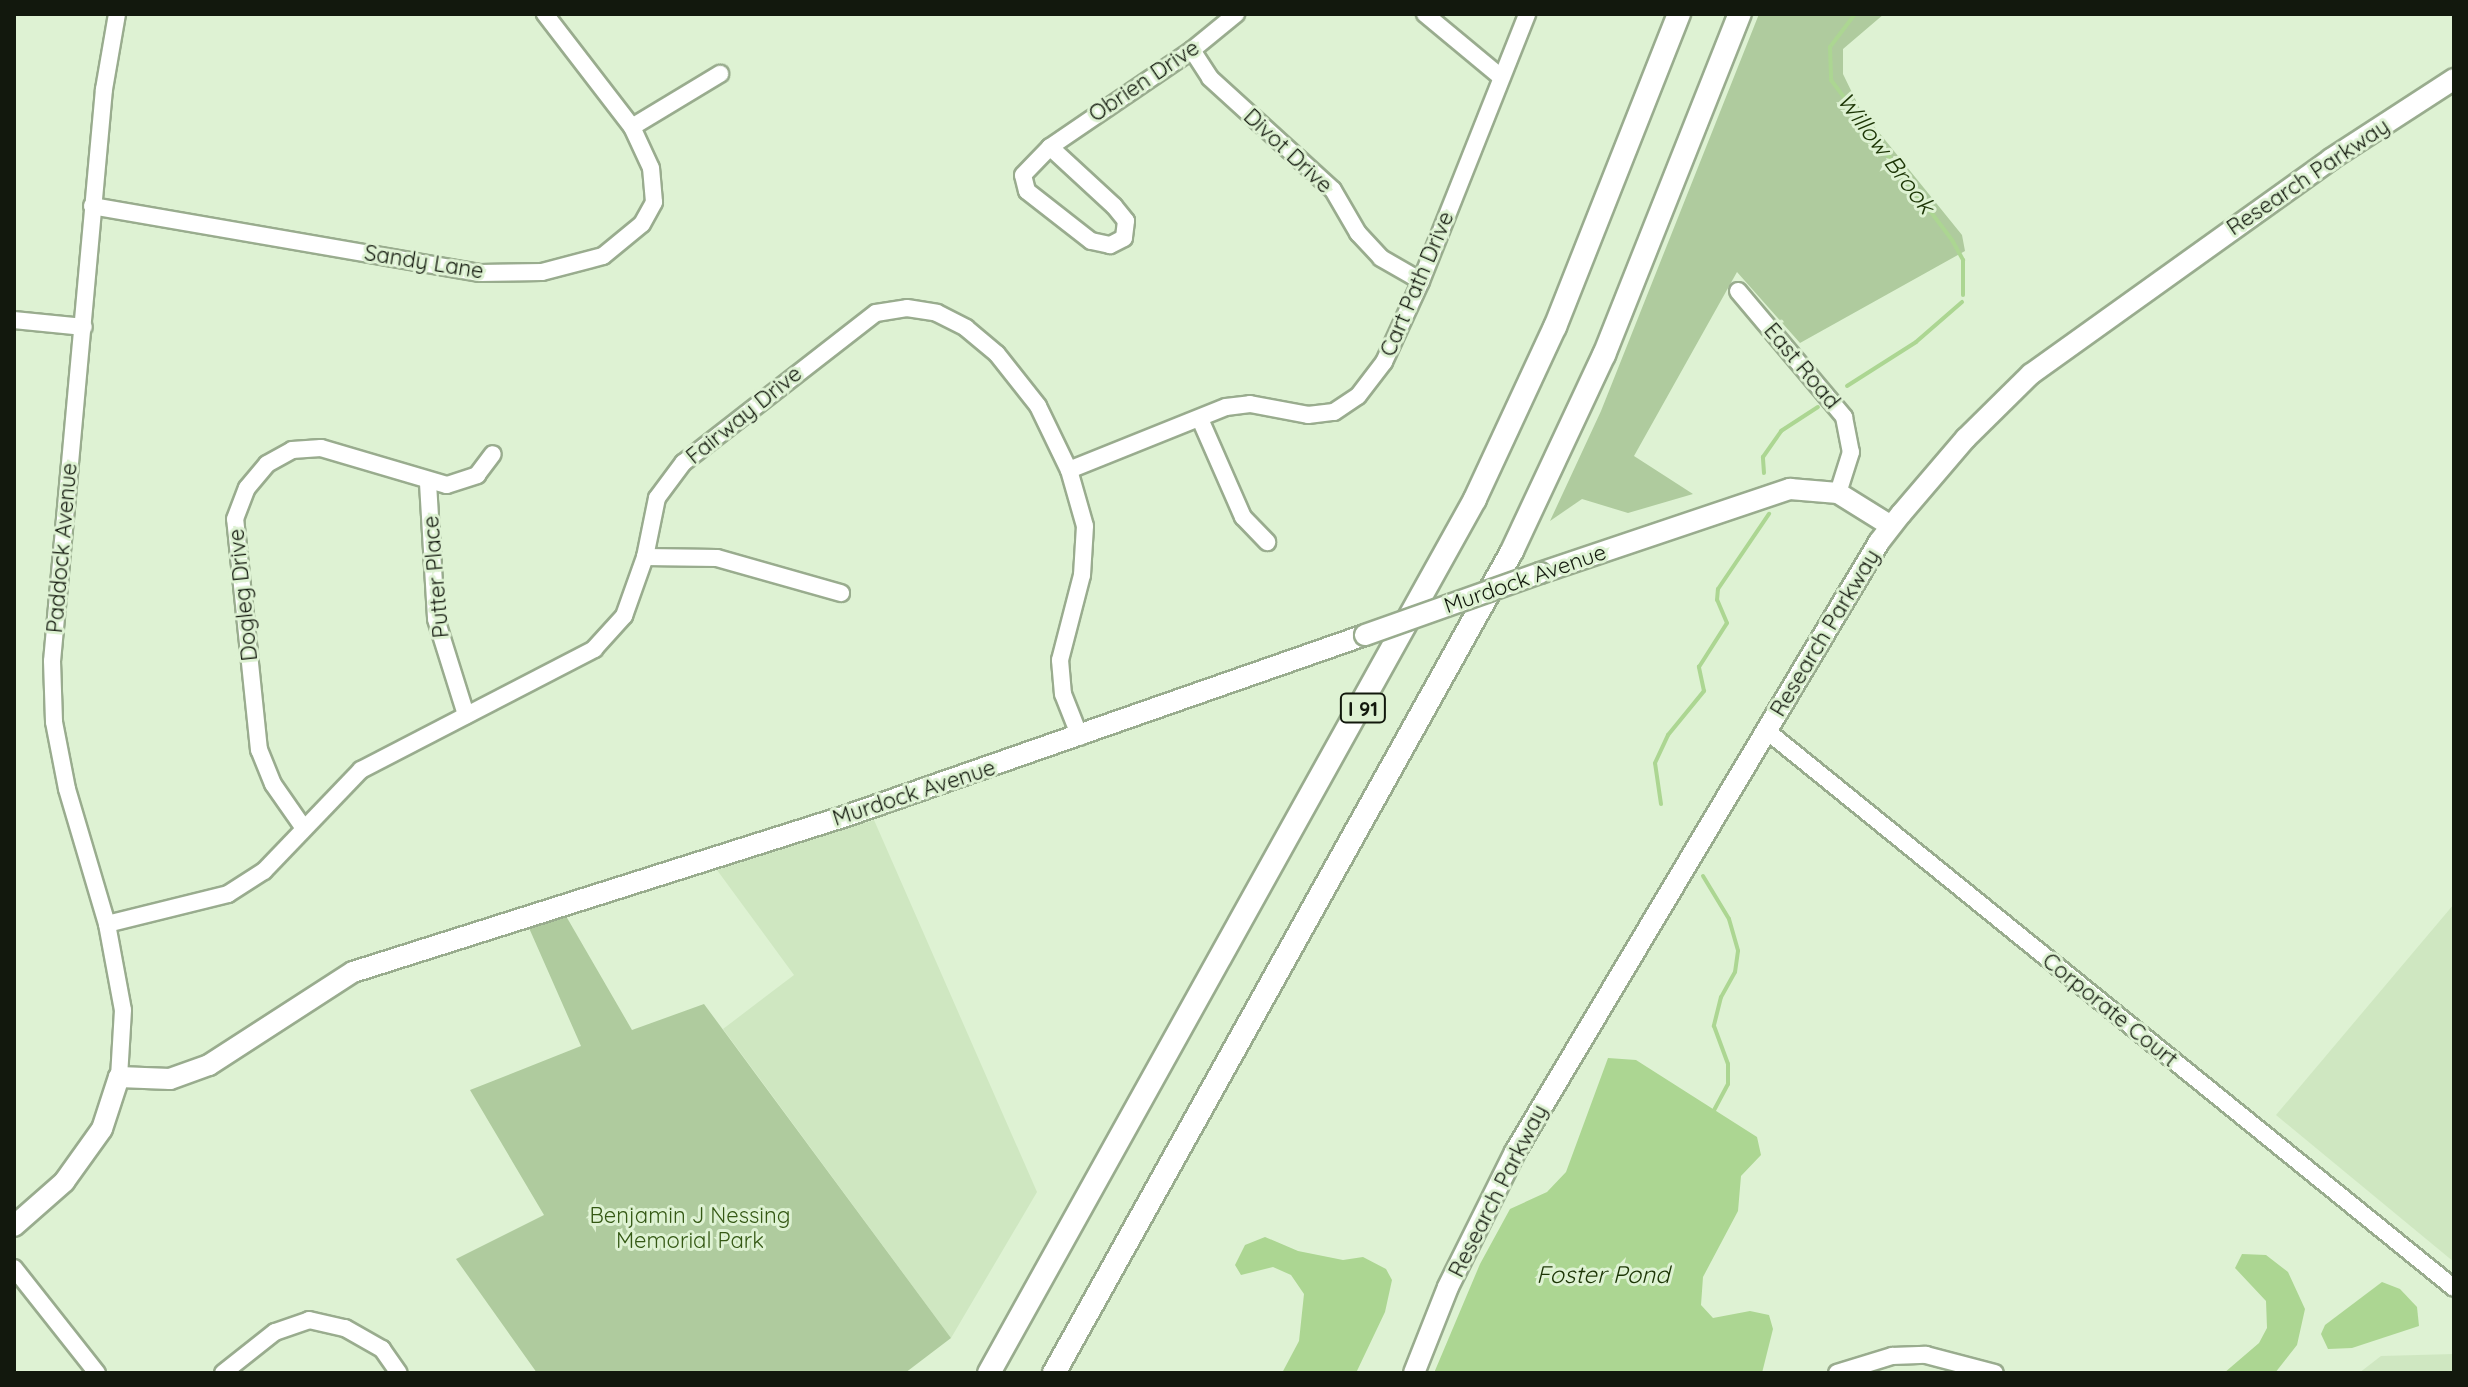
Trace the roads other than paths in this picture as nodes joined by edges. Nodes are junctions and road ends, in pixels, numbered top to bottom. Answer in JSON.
{"nodes":[{"id":1,"x":117,"y":14,"type":"edge"},
{"id":2,"x":545,"y":14,"type":"edge"},
{"id":3,"x":1236,"y":14,"type":"edge"},
{"id":4,"x":1425,"y":14,"type":"edge"},
{"id":5,"x":1527,"y":14,"type":"edge"},
{"id":6,"x":1679,"y":14,"type":"edge"},
{"id":7,"x":1740,"y":14,"type":"edge"},
{"id":8,"x":1192,"y":50,"type":"junction"},
{"id":9,"x":720,"y":74,"type":"dead end"},
{"id":10,"x":1501,"y":77,"type":"junction"},
{"id":11,"x":2454,"y":79,"type":"edge"},
{"id":12,"x":632,"y":127,"type":"junction"},
{"id":13,"x":1050,"y":147,"type":"junction"},
{"id":14,"x":92,"y":206,"type":"junction"},
{"id":15,"x":1421,"y":281,"type":"junction"},
{"id":16,"x":1738,"y":291,"type":"dead end"},
{"id":17,"x":14,"y":320,"type":"edge"},
{"id":18,"x":84,"y":327,"type":"junction"},
{"id":19,"x":1200,"y":419,"type":"junction"},
{"id":20,"x":493,"y":454,"type":"dead end"},
{"id":21,"x":1069,"y":470,"type":"junction"},
{"id":22,"x":428,"y":483,"type":"junction"},
{"id":23,"x":1838,"y":493,"type":"junction"},
{"id":24,"x":1891,"y":526,"type":"junction"},
{"id":25,"x":1267,"y":542,"type":"dead end"},
{"id":26,"x":645,"y":557,"type":"junction"},
{"id":27,"x":841,"y":593,"type":"dead end"},
{"id":28,"x":466,"y":715,"type":"junction"},
{"id":29,"x":1767,"y":731,"type":"junction"},
{"id":30,"x":1080,"y":737,"type":"junction"},
{"id":31,"x":303,"y":827,"type":"junction"},
{"id":32,"x":107,"y":924,"type":"junction"},
{"id":33,"x":119,"y":1077,"type":"junction"},
{"id":34,"x":14,"y":1226,"type":"edge"},
{"id":35,"x":14,"y":1268,"type":"edge"},
{"id":36,"x":2454,"y":1288,"type":"edge"},
{"id":37,"x":97,"y":1373,"type":"edge"},
{"id":38,"x":223,"y":1373,"type":"edge"},
{"id":39,"x":399,"y":1373,"type":"edge"},
{"id":40,"x":989,"y":1373,"type":"edge"},
{"id":41,"x":1054,"y":1373,"type":"edge"},
{"id":42,"x":1414,"y":1373,"type":"edge"},
{"id":43,"x":1837,"y":1373,"type":"edge"},
{"id":44,"x":1995,"y":1373,"type":"edge"}],
"edges":[{"from":1,"to":14,"type":"street","name":"Paddock Avenue"},
{"from":2,"to":12,"type":"street","name":"Sandy Lane"},
{"from":3,"to":8,"type":"street","name":"Obrien Drive"},
{"from":4,"to":10,"type":"street"},
{"from":5,"to":10,"type":"street","name":"Cart Path Drive"},
{"from":6,"to":40,"type":"highway","number":"I 91"},
{"from":7,"to":41,"type":"highway","number":"I 91"},
{"from":8,"to":13,"type":"street","name":"Obrien Drive"},
{"from":8,"to":15,"type":"street","name":"Divot Drive"},
{"from":9,"to":12,"type":"street"},
{"from":10,"to":15,"type":"street","name":"Cart Path Drive"},
{"from":11,"to":24,"type":"main road","name":"Research Parkway"},
{"from":12,"to":14,"type":"street","name":"Sandy Lane"},
{"from":13,"to":13,"type":"street","name":"Obrien Drive"},
{"from":14,"to":18,"type":"street","name":"Paddock Avenue"},
{"from":15,"to":19,"type":"street","name":"Cart Path Drive"},
{"from":16,"to":23,"type":"street","name":"East Road"},
{"from":17,"to":18,"type":"street"},
{"from":18,"to":32,"type":"street","name":"Paddock Avenue"},
{"from":19,"to":21,"type":"street","name":"Cart Path Drive"},
{"from":19,"to":25,"type":"street"},
{"from":20,"to":22,"type":"street","name":"Dogleg Drive"},
{"from":21,"to":26,"type":"street","name":"Fairway Drive"},
{"from":21,"to":30,"type":"street","name":"Fairway Drive"},
{"from":22,"to":28,"type":"street","name":"Putter Place"},
{"from":22,"to":31,"type":"street","name":"Dogleg Drive"},
{"from":23,"to":24,"type":"main road","name":"Murdock Avenue"},
{"from":23,"to":30,"type":"main road","name":"Murdock Avenue","bridge":true},
{"from":24,"to":29,"type":"main road","name":"Research Parkway"},
{"from":26,"to":27,"type":"street"},
{"from":26,"to":28,"type":"street","name":"Fairway Drive"},
{"from":28,"to":31,"type":"street","name":"Fairway Drive"},
{"from":29,"to":36,"type":"street","name":"Corporate Court"},
{"from":29,"to":42,"type":"main road","name":"Research Parkway"},
{"from":30,"to":33,"type":"main road","name":"Murdock Avenue"},
{"from":31,"to":32,"type":"street","name":"Fairway Drive"},
{"from":32,"to":33,"type":"street","name":"Paddock Avenue"},
{"from":33,"to":34,"type":"main road"},
{"from":35,"to":37,"type":"street"},
{"from":38,"to":39,"type":"street"},
{"from":43,"to":44,"type":"street"}]}
